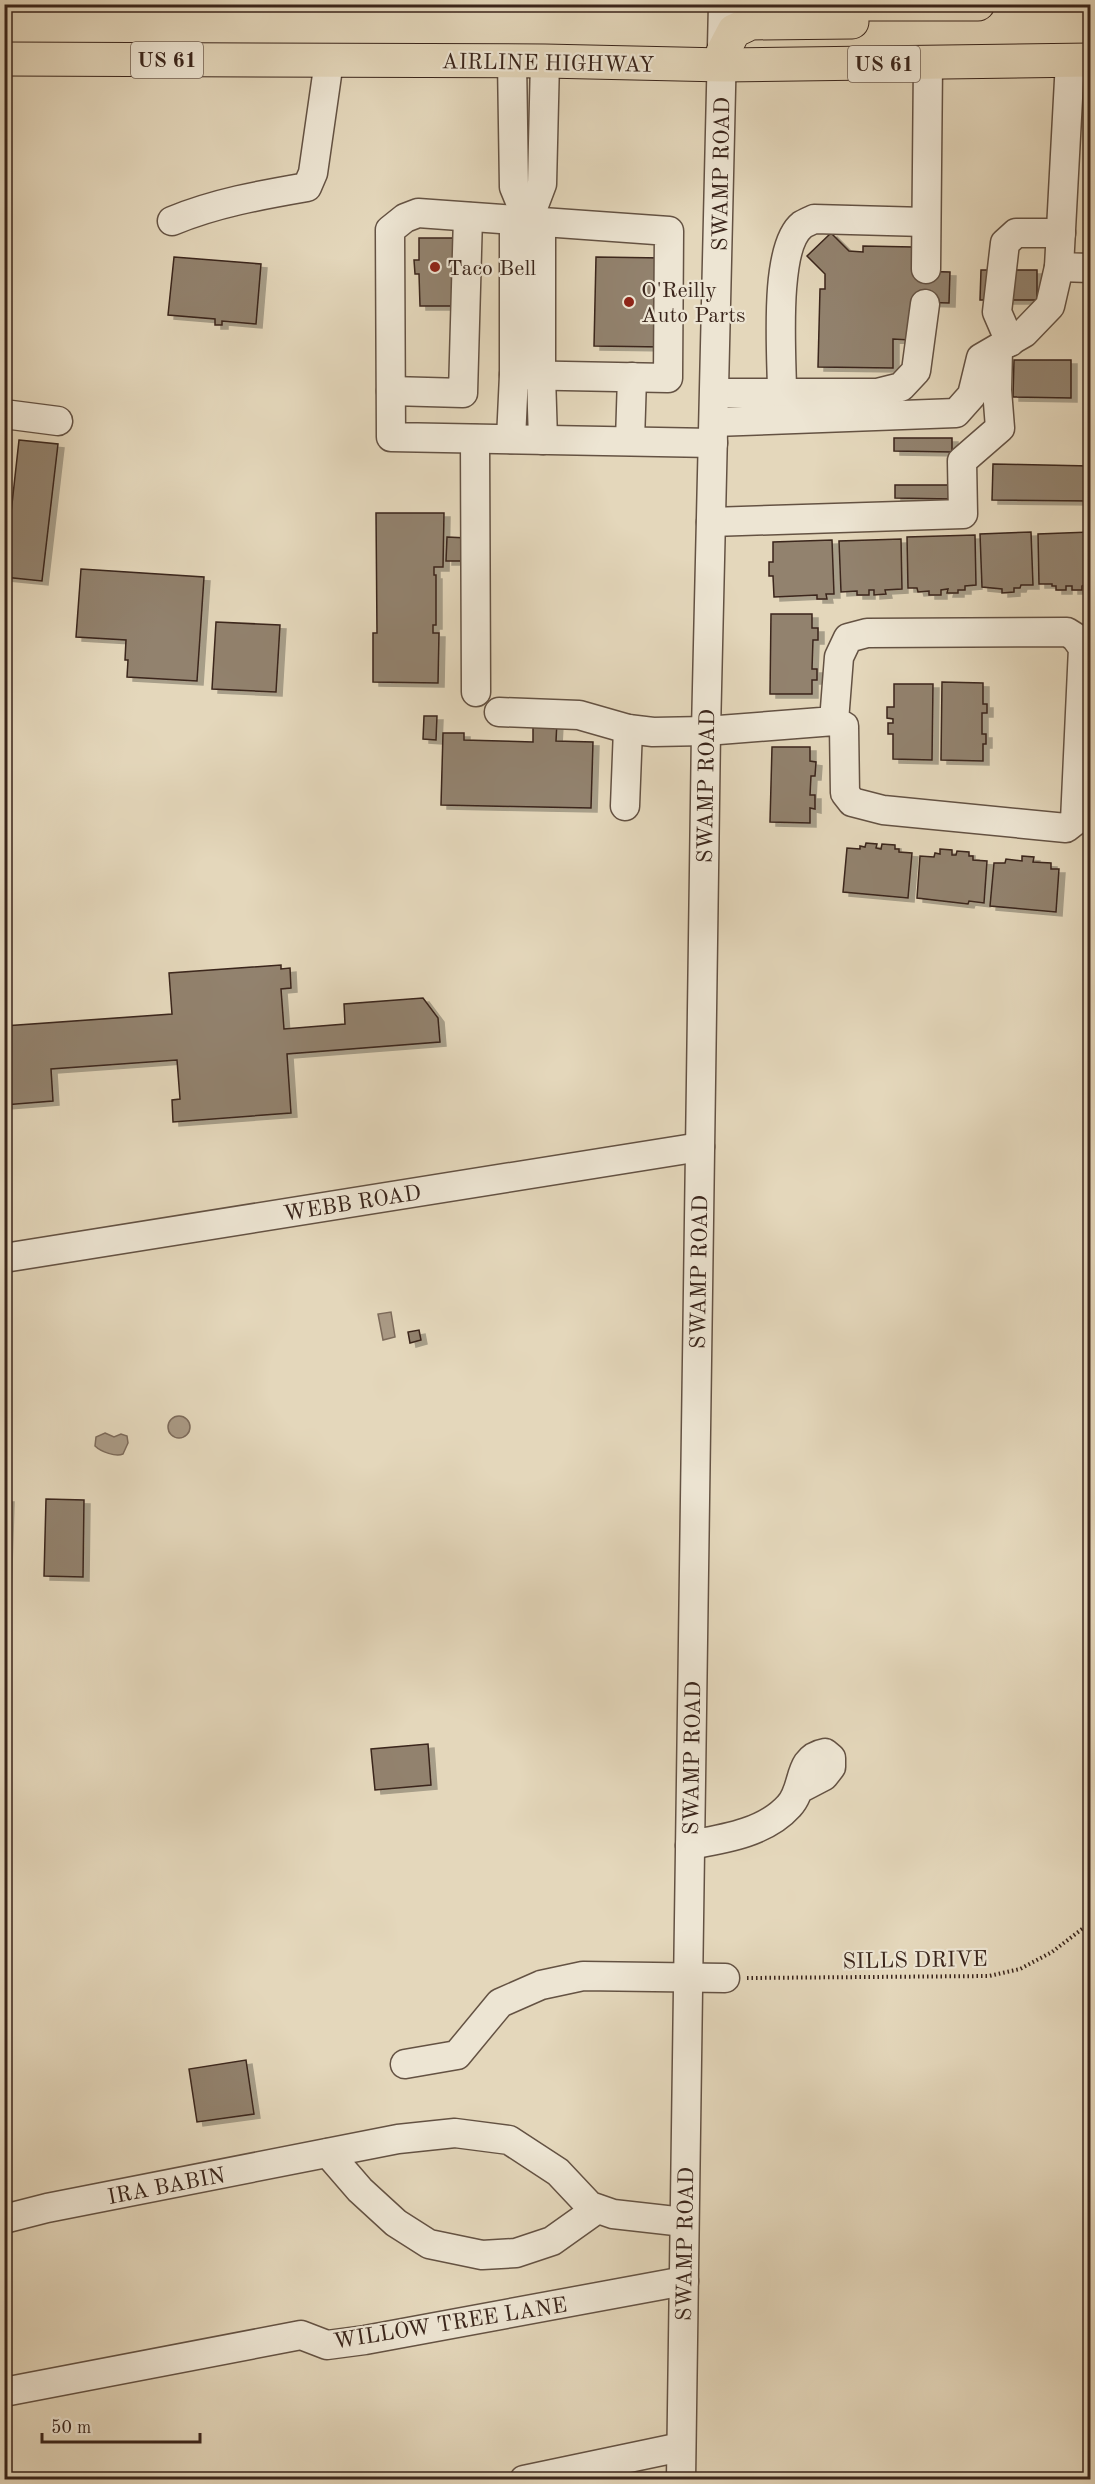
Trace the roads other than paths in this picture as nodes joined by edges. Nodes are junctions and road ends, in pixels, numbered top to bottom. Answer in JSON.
{"nodes":[{"id":1,"x":723,"y":4,"type":"edge"},
{"id":2,"x":823,"y":4,"type":"edge"},
{"id":3,"x":978,"y":4,"type":"edge"},
{"id":4,"x":864,"y":14,"type":"junction"},
{"id":5,"x":723,"y":58,"type":"junction"},
{"id":6,"x":4,"y":59,"type":"edge"},
{"id":7,"x":1080,"y":60,"type":"edge"},
{"id":8,"x":329,"y":61,"type":"junction"},
{"id":9,"x":512,"y":61,"type":"junction"},
{"id":10,"x":545,"y":61,"type":"junction"},
{"id":11,"x":928,"y":63,"type":"junction"},
{"id":12,"x":774,"y":65,"type":"junction"},
{"id":13,"x":468,"y":217,"type":"junction"},
{"id":14,"x":172,"y":221,"type":"dead end"},
{"id":15,"x":528,"y":221,"type":"junction"},
{"id":16,"x":925,"y":222,"type":"junction"},
{"id":17,"x":1061,"y":233,"type":"junction"},
{"id":18,"x":1059,"y":267,"type":"junction"},
{"id":19,"x":1090,"y":268,"type":"edge"},
{"id":20,"x":926,"y":269,"type":"dead end"},
{"id":21,"x":925,"y":303,"type":"dead end"},
{"id":22,"x":1004,"y":345,"type":"junction"},
{"id":23,"x":527,"y":376,"type":"junction"},
{"id":24,"x":632,"y":377,"type":"junction"},
{"id":25,"x":391,"y":391,"type":"junction"},
{"id":26,"x":714,"y":393,"type":"junction"},
{"id":27,"x":782,"y":393,"type":"junction"},
{"id":28,"x":4,"y":414,"type":"edge"},
{"id":29,"x":58,"y":421,"type":"dead end"},
{"id":30,"x":714,"y":432,"type":"junction"},
{"id":31,"x":475,"y":439,"type":"junction"},
{"id":32,"x":511,"y":439,"type":"junction"},
{"id":33,"x":543,"y":440,"type":"junction"},
{"id":34,"x":630,"y":441,"type":"junction"},
{"id":35,"x":711,"y":522,"type":"junction"},
{"id":36,"x":476,"y":692,"type":"dead end"},
{"id":37,"x":499,"y":712,"type":"dead end"},
{"id":38,"x":706,"y":718,"type":"junction"},
{"id":39,"x":834,"y":721,"type":"junction"},
{"id":40,"x":628,"y":729,"type":"junction"},
{"id":41,"x":625,"y":806,"type":"dead end"},
{"id":42,"x":700,"y":1147,"type":"junction"},
{"id":43,"x":4,"y":1258,"type":"edge"},
{"id":44,"x":801,"y":1788,"type":"dead end"},
{"id":45,"x":690,"y":1845,"type":"junction"},
{"id":46,"x":688,"y":1976,"type":"junction"},
{"id":47,"x":725,"y":1978,"type":"road end"},
{"id":48,"x":405,"y":2064,"type":"dead end"},
{"id":49,"x":328,"y":2153,"type":"junction"},
{"id":50,"x":597,"y":2209,"type":"junction"},
{"id":51,"x":4,"y":2219,"type":"edge"},
{"id":52,"x":684,"y":2222,"type":"junction"},
{"id":53,"x":684,"y":2281,"type":"junction"},
{"id":54,"x":4,"y":2392,"type":"edge"},
{"id":55,"x":681,"y":2447,"type":"junction"},
{"id":56,"x":524,"y":2480,"type":"edge"},
{"id":57,"x":681,"y":2480,"type":"edge"}],
"edges":[{"from":1,"to":5,"type":"street","name":"SWAMP ROAD"},
{"from":2,"to":4,"type":"highway"},
{"from":3,"to":4,"type":"highway"},
{"from":4,"to":5,"type":"highway"},
{"from":4,"to":12,"type":"highway"},
{"from":5,"to":10,"type":"highway","name":"AIRLINE HIGHWAY","number":"US 61"},
{"from":5,"to":12,"type":"highway","name":"AIRLINE HIGHWAY","number":"US 61"},
{"from":5,"to":26,"type":"street","name":"SWAMP ROAD"},
{"from":6,"to":8,"type":"highway","name":"AIRLINE HIGHWAY","number":"US 61"},
{"from":7,"to":11,"type":"highway","name":"AIRLINE HIGHWAY","number":"US 61"},
{"from":7,"to":17,"type":"street"},
{"from":8,"to":9,"type":"highway","name":"AIRLINE HIGHWAY","number":"US 61"},
{"from":8,"to":14,"type":"street"},
{"from":9,"to":10,"type":"highway","name":"AIRLINE HIGHWAY","number":"US 61"},
{"from":9,"to":15,"type":"street"},
{"from":10,"to":15,"type":"street"},
{"from":11,"to":12,"type":"highway","name":"AIRLINE HIGHWAY","number":"US 61"},
{"from":11,"to":16,"type":"street"},
{"from":13,"to":15,"type":"street"},
{"from":13,"to":25,"type":"street"},
{"from":13,"to":25,"type":"street"},
{"from":15,"to":23,"type":"street"},
{"from":15,"to":24,"type":"street"},
{"from":16,"to":20,"type":"street"},
{"from":16,"to":27,"type":"street"},
{"from":17,"to":18,"type":"street"},
{"from":17,"to":22,"type":"street"},
{"from":18,"to":19,"type":"street"},
{"from":18,"to":22,"type":"street"},
{"from":21,"to":27,"type":"street"},
{"from":22,"to":30,"type":"street"},
{"from":22,"to":35,"type":"street"},
{"from":23,"to":24,"type":"street"},
{"from":23,"to":32,"type":"street"},
{"from":23,"to":33,"type":"street"},
{"from":24,"to":34,"type":"street"},
{"from":25,"to":31,"type":"street"},
{"from":26,"to":27,"type":"street"},
{"from":26,"to":30,"type":"street","name":"SWAMP ROAD"},
{"from":28,"to":29,"type":"street"},
{"from":30,"to":34,"type":"street"},
{"from":30,"to":35,"type":"street","name":"SWAMP ROAD"},
{"from":31,"to":32,"type":"street"},
{"from":31,"to":36,"type":"street"},
{"from":32,"to":33,"type":"street"},
{"from":33,"to":34,"type":"street"},
{"from":35,"to":38,"type":"street","name":"SWAMP ROAD"},
{"from":37,"to":40,"type":"street"},
{"from":38,"to":39,"type":"street"},
{"from":38,"to":40,"type":"street"},
{"from":38,"to":42,"type":"street","name":"SWAMP ROAD"},
{"from":39,"to":39,"type":"street"},
{"from":40,"to":41,"type":"street"},
{"from":42,"to":43,"type":"street","name":"WEBB ROAD"},
{"from":42,"to":45,"type":"street","name":"SWAMP ROAD"},
{"from":44,"to":45,"type":"street"},
{"from":45,"to":46,"type":"street","name":"SWAMP ROAD"},
{"from":46,"to":47,"type":"street"},
{"from":46,"to":48,"type":"street"},
{"from":46,"to":52,"type":"street","name":"SWAMP ROAD"},
{"from":49,"to":50,"type":"street","name":"IRA BABIN"},
{"from":49,"to":50,"type":"street"},
{"from":49,"to":51,"type":"street","name":"IRA BABIN"},
{"from":50,"to":52,"type":"street","name":"IRA BABIN"},
{"from":52,"to":53,"type":"street","name":"SWAMP ROAD"},
{"from":53,"to":54,"type":"street","name":"WILLOW TREE LANE"},
{"from":53,"to":55,"type":"street","name":"SWAMP ROAD"},
{"from":55,"to":56,"type":"street"},
{"from":55,"to":57,"type":"street","name":"SWAMP ROAD"}]}
